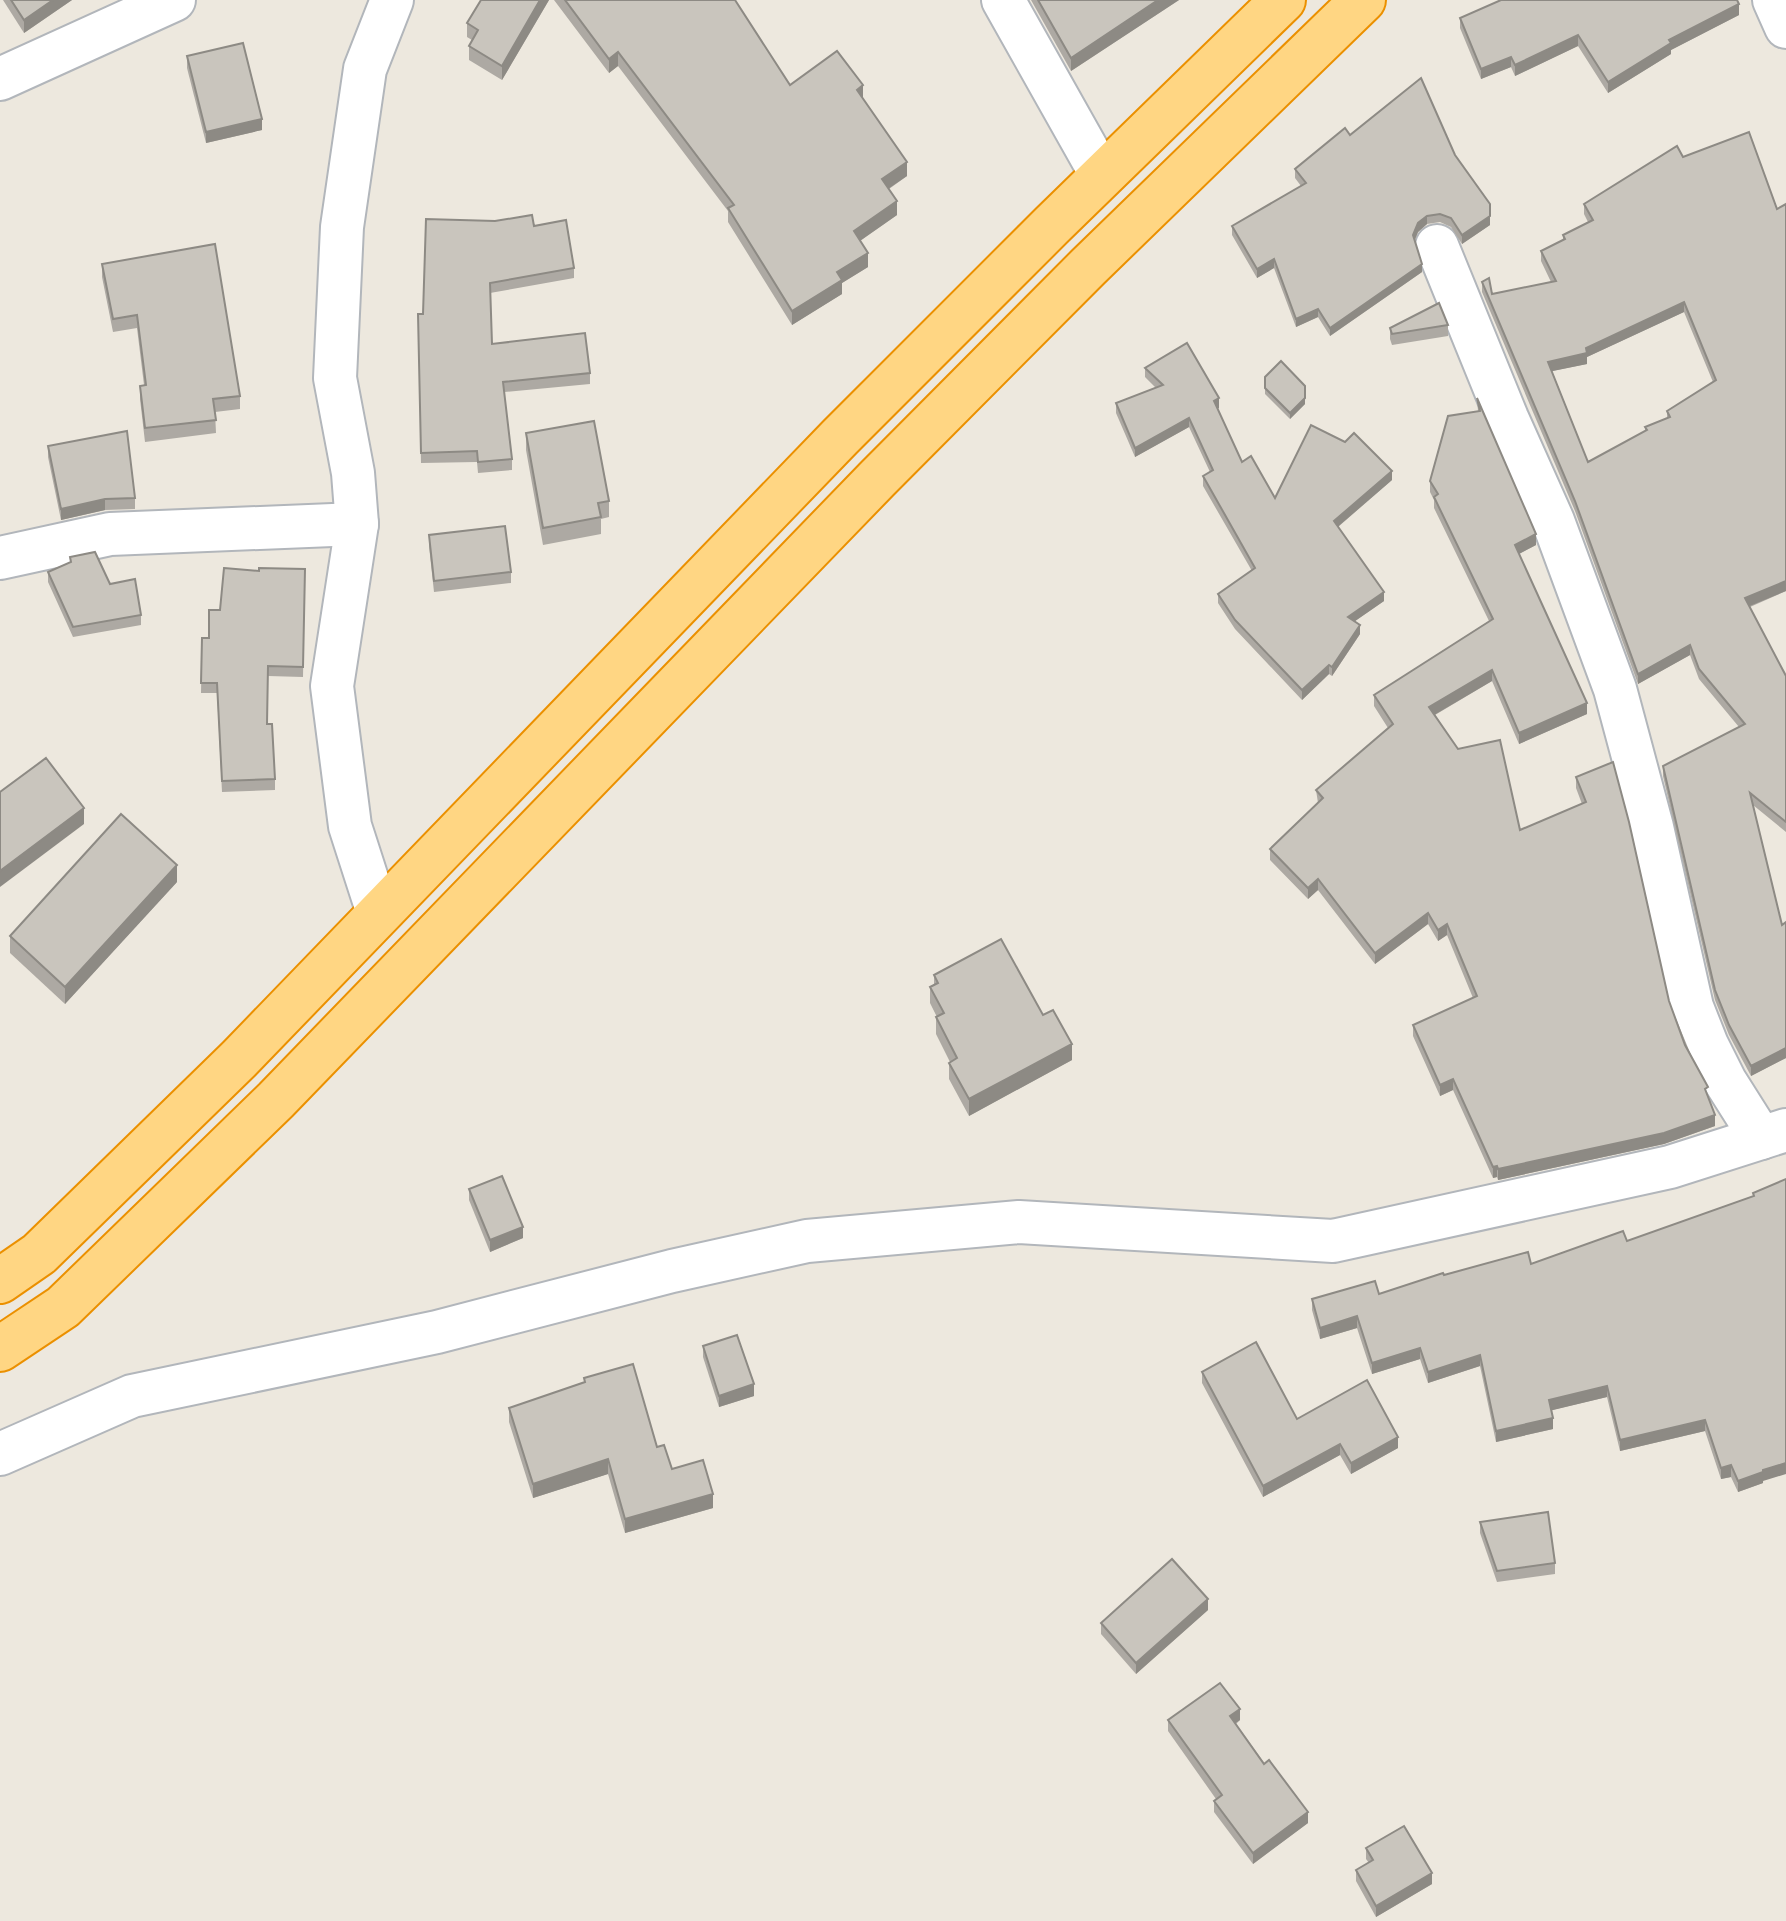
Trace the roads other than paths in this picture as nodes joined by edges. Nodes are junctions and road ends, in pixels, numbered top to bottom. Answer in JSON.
{"nodes":[{"id":1,"x":174,"y":0,"type":"edge"},
{"id":2,"x":392,"y":0,"type":"edge"},
{"id":3,"x":1003,"y":0,"type":"edge"},
{"id":4,"x":1283,"y":0,"type":"edge"},
{"id":5,"x":1363,"y":0,"type":"edge"},
{"id":6,"x":1774,"y":0,"type":"edge"},
{"id":7,"x":1786,"y":27,"type":"edge"},
{"id":8,"x":0,"y":79,"type":"edge"},
{"id":9,"x":1102,"y":176,"type":"junction"},
{"id":10,"x":1437,"y":246,"type":"dead end"},
{"id":11,"x":357,"y":524,"type":"junction"},
{"id":12,"x":0,"y":558,"type":"edge"},
{"id":13,"x":378,"y":913,"type":"junction"},
{"id":14,"x":1774,"y":1134,"type":"edge"},
{"id":15,"x":0,"y":1281,"type":"edge"},
{"id":16,"x":0,"y":1349,"type":"edge"},
{"id":17,"x":0,"y":1454,"type":"edge"}],
"edges":[{"from":1,"to":8,"type":"street"},
{"from":2,"to":11,"type":"street"},
{"from":3,"to":9,"type":"street"},
{"from":4,"to":9,"type":"highway"},
{"from":5,"to":16,"type":"highway"},
{"from":6,"to":7,"type":"street"},
{"from":9,"to":13,"type":"highway"},
{"from":10,"to":14,"type":"street"},
{"from":11,"to":12,"type":"street"},
{"from":11,"to":13,"type":"street"},
{"from":13,"to":15,"type":"highway"},
{"from":14,"to":17,"type":"street"}]}
